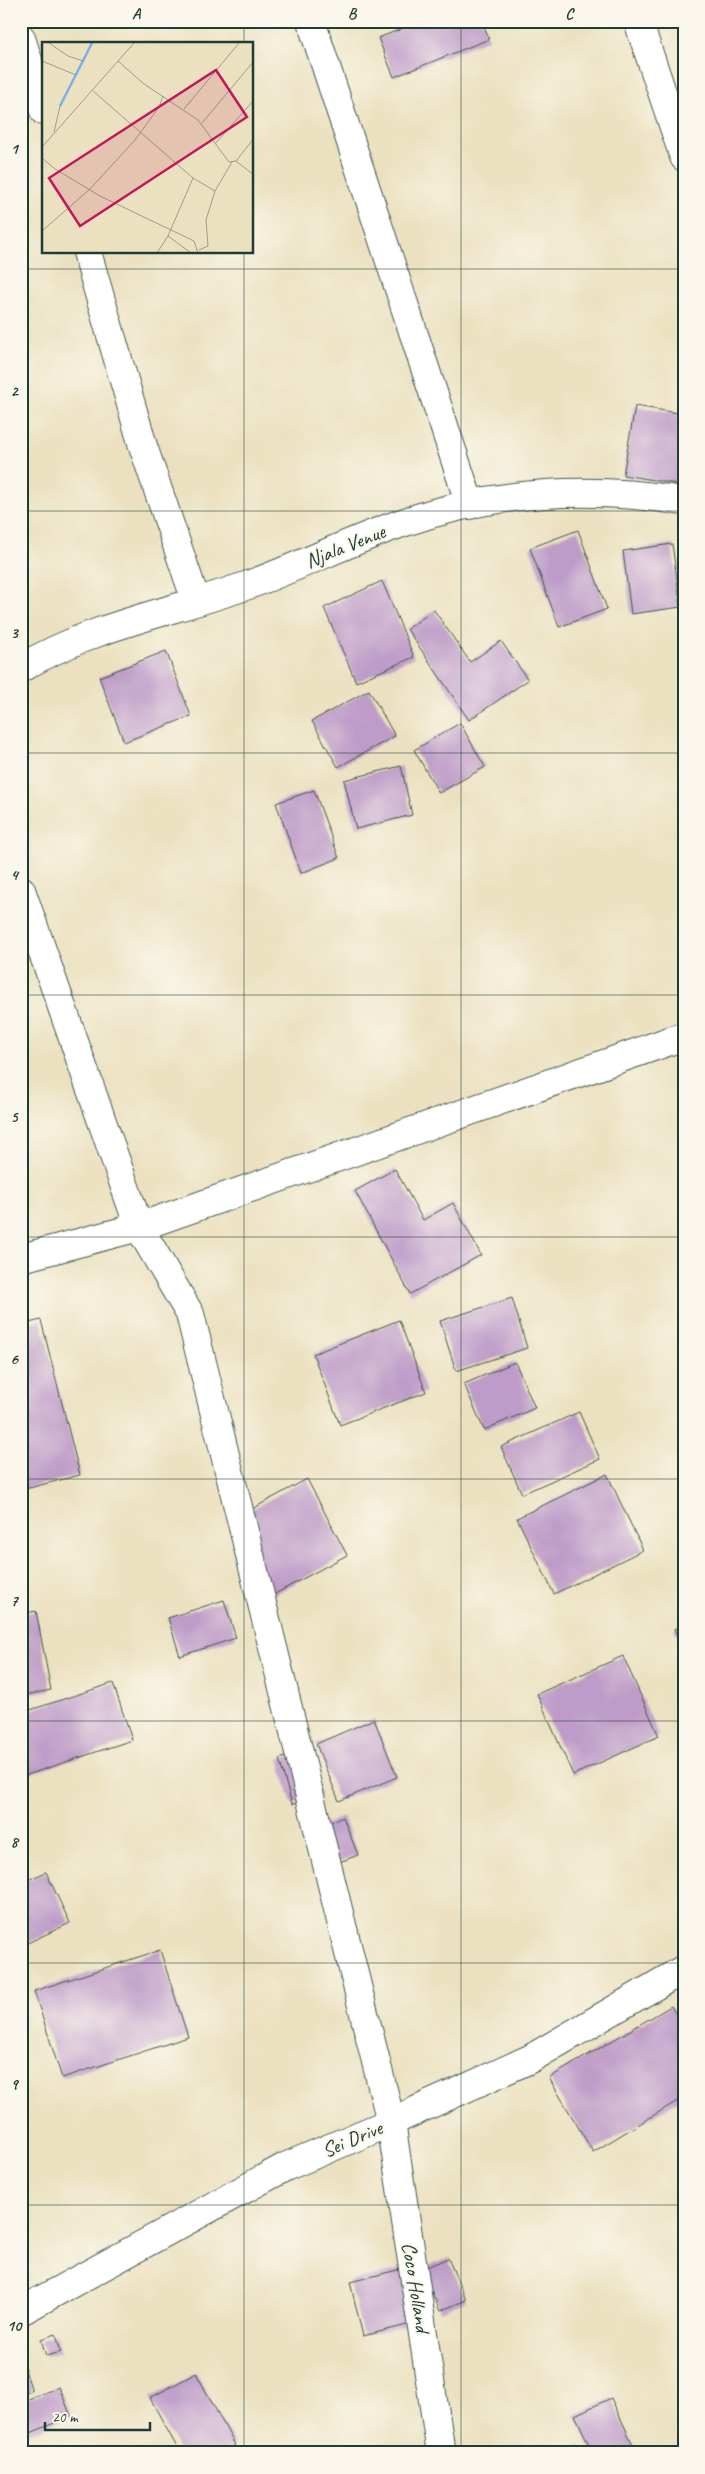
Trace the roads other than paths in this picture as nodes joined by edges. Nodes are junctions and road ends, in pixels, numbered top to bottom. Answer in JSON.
{"nodes":[{"id":1,"x":311,"y":21,"type":"edge"},
{"id":2,"x":638,"y":21,"type":"edge"},
{"id":3,"x":21,"y":38,"type":"edge"},
{"id":4,"x":42,"y":105,"type":"edge"},
{"id":5,"x":684,"y":157,"type":"edge"},
{"id":6,"x":88,"y":254,"type":"edge"},
{"id":7,"x":684,"y":501,"type":"edge"},
{"id":8,"x":470,"y":505,"type":"junction"},
{"id":9,"x":196,"y":601,"type":"junction"},
{"id":10,"x":21,"y":668,"type":"edge"},
{"id":11,"x":21,"y":890,"type":"edge"},
{"id":12,"x":684,"y":1036,"type":"edge"},
{"id":13,"x":139,"y":1227,"type":"junction"},
{"id":14,"x":21,"y":1258,"type":"edge"},
{"id":15,"x":684,"y":1969,"type":"edge"},
{"id":16,"x":391,"y":2122,"type":"junction"},
{"id":17,"x":21,"y":2311,"type":"edge"},
{"id":18,"x":441,"y":2453,"type":"edge"}],
"edges":[{"from":1,"to":8,"type":"street"},
{"from":2,"to":5,"type":"street"},
{"from":3,"to":4,"type":"street"},
{"from":6,"to":9,"type":"street"},
{"from":7,"to":8,"type":"street","name":"Njala Venue"},
{"from":8,"to":9,"type":"street","name":"Njala Venue"},
{"from":9,"to":10,"type":"street","name":"Njala Venue"},
{"from":11,"to":13,"type":"street","name":"Coco Holland"},
{"from":12,"to":13,"type":"street"},
{"from":13,"to":14,"type":"street"},
{"from":13,"to":16,"type":"street","name":"Coco Holland"},
{"from":15,"to":16,"type":"street","name":"Sei Drive"},
{"from":16,"to":17,"type":"street","name":"Sei Drive"},
{"from":16,"to":18,"type":"street","name":"Coco Holland"}]}
